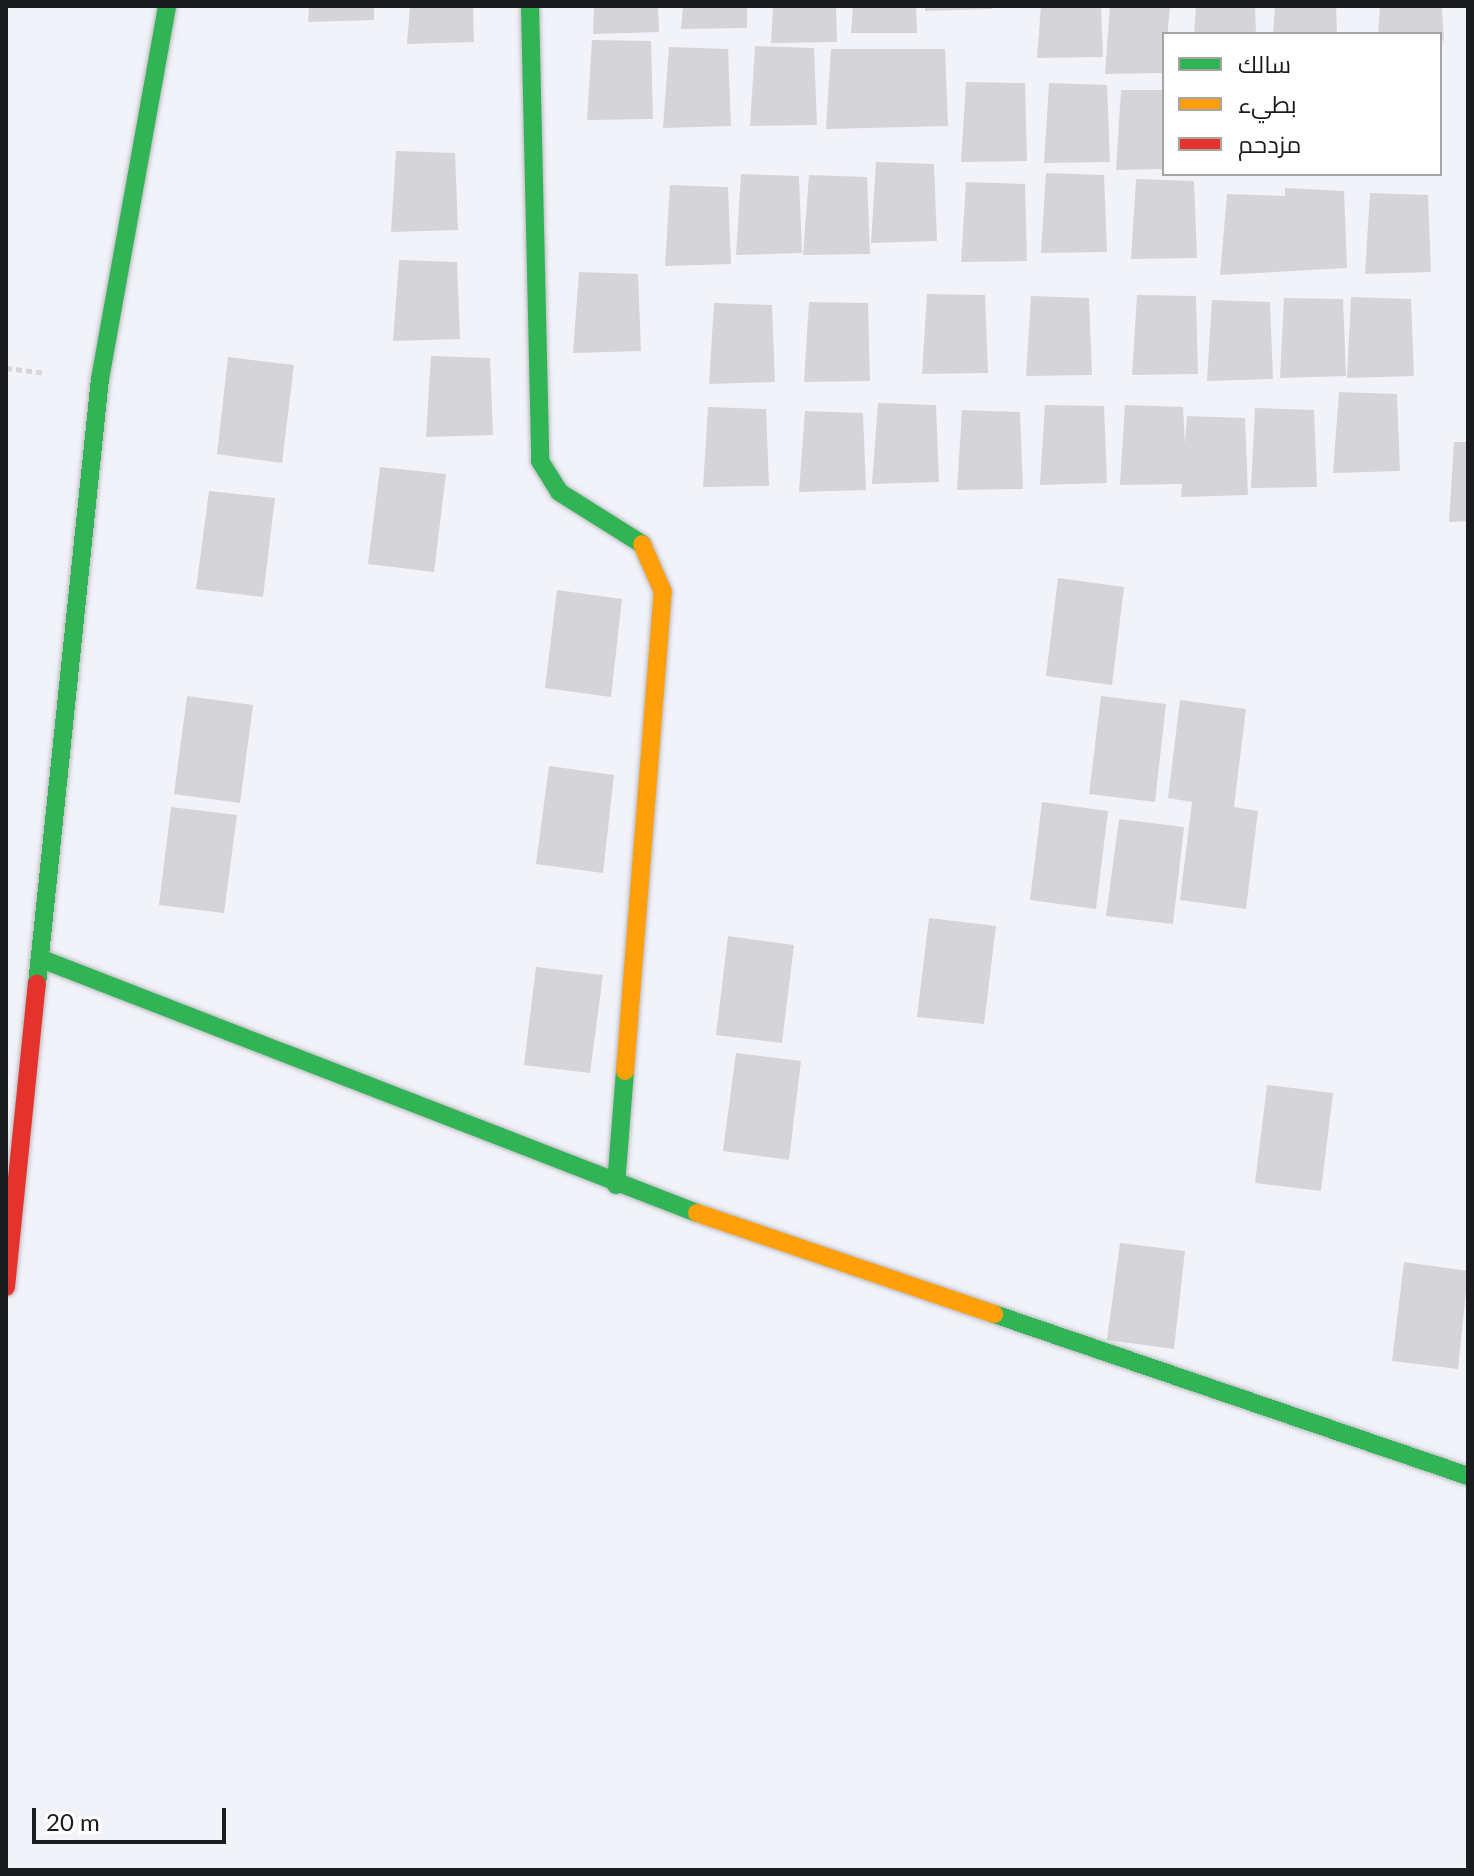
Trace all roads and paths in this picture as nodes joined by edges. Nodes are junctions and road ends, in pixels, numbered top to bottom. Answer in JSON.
{"nodes":[{"id":1,"x":167,"y":6,"type":"edge"},
{"id":2,"x":530,"y":6,"type":"edge"},
{"id":3,"x":44,"y":960,"type":"junction"},
{"id":4,"x":616,"y":1185,"type":"junction"},
{"id":5,"x":6,"y":1287,"type":"edge"},
{"id":6,"x":1468,"y":1476,"type":"edge"}],
"edges":[{"from":1,"to":3,"type":"street"},
{"from":2,"to":4,"type":"street"},
{"from":3,"to":4,"type":"street"},
{"from":3,"to":5,"type":"street"},
{"from":4,"to":6,"type":"street"}]}
